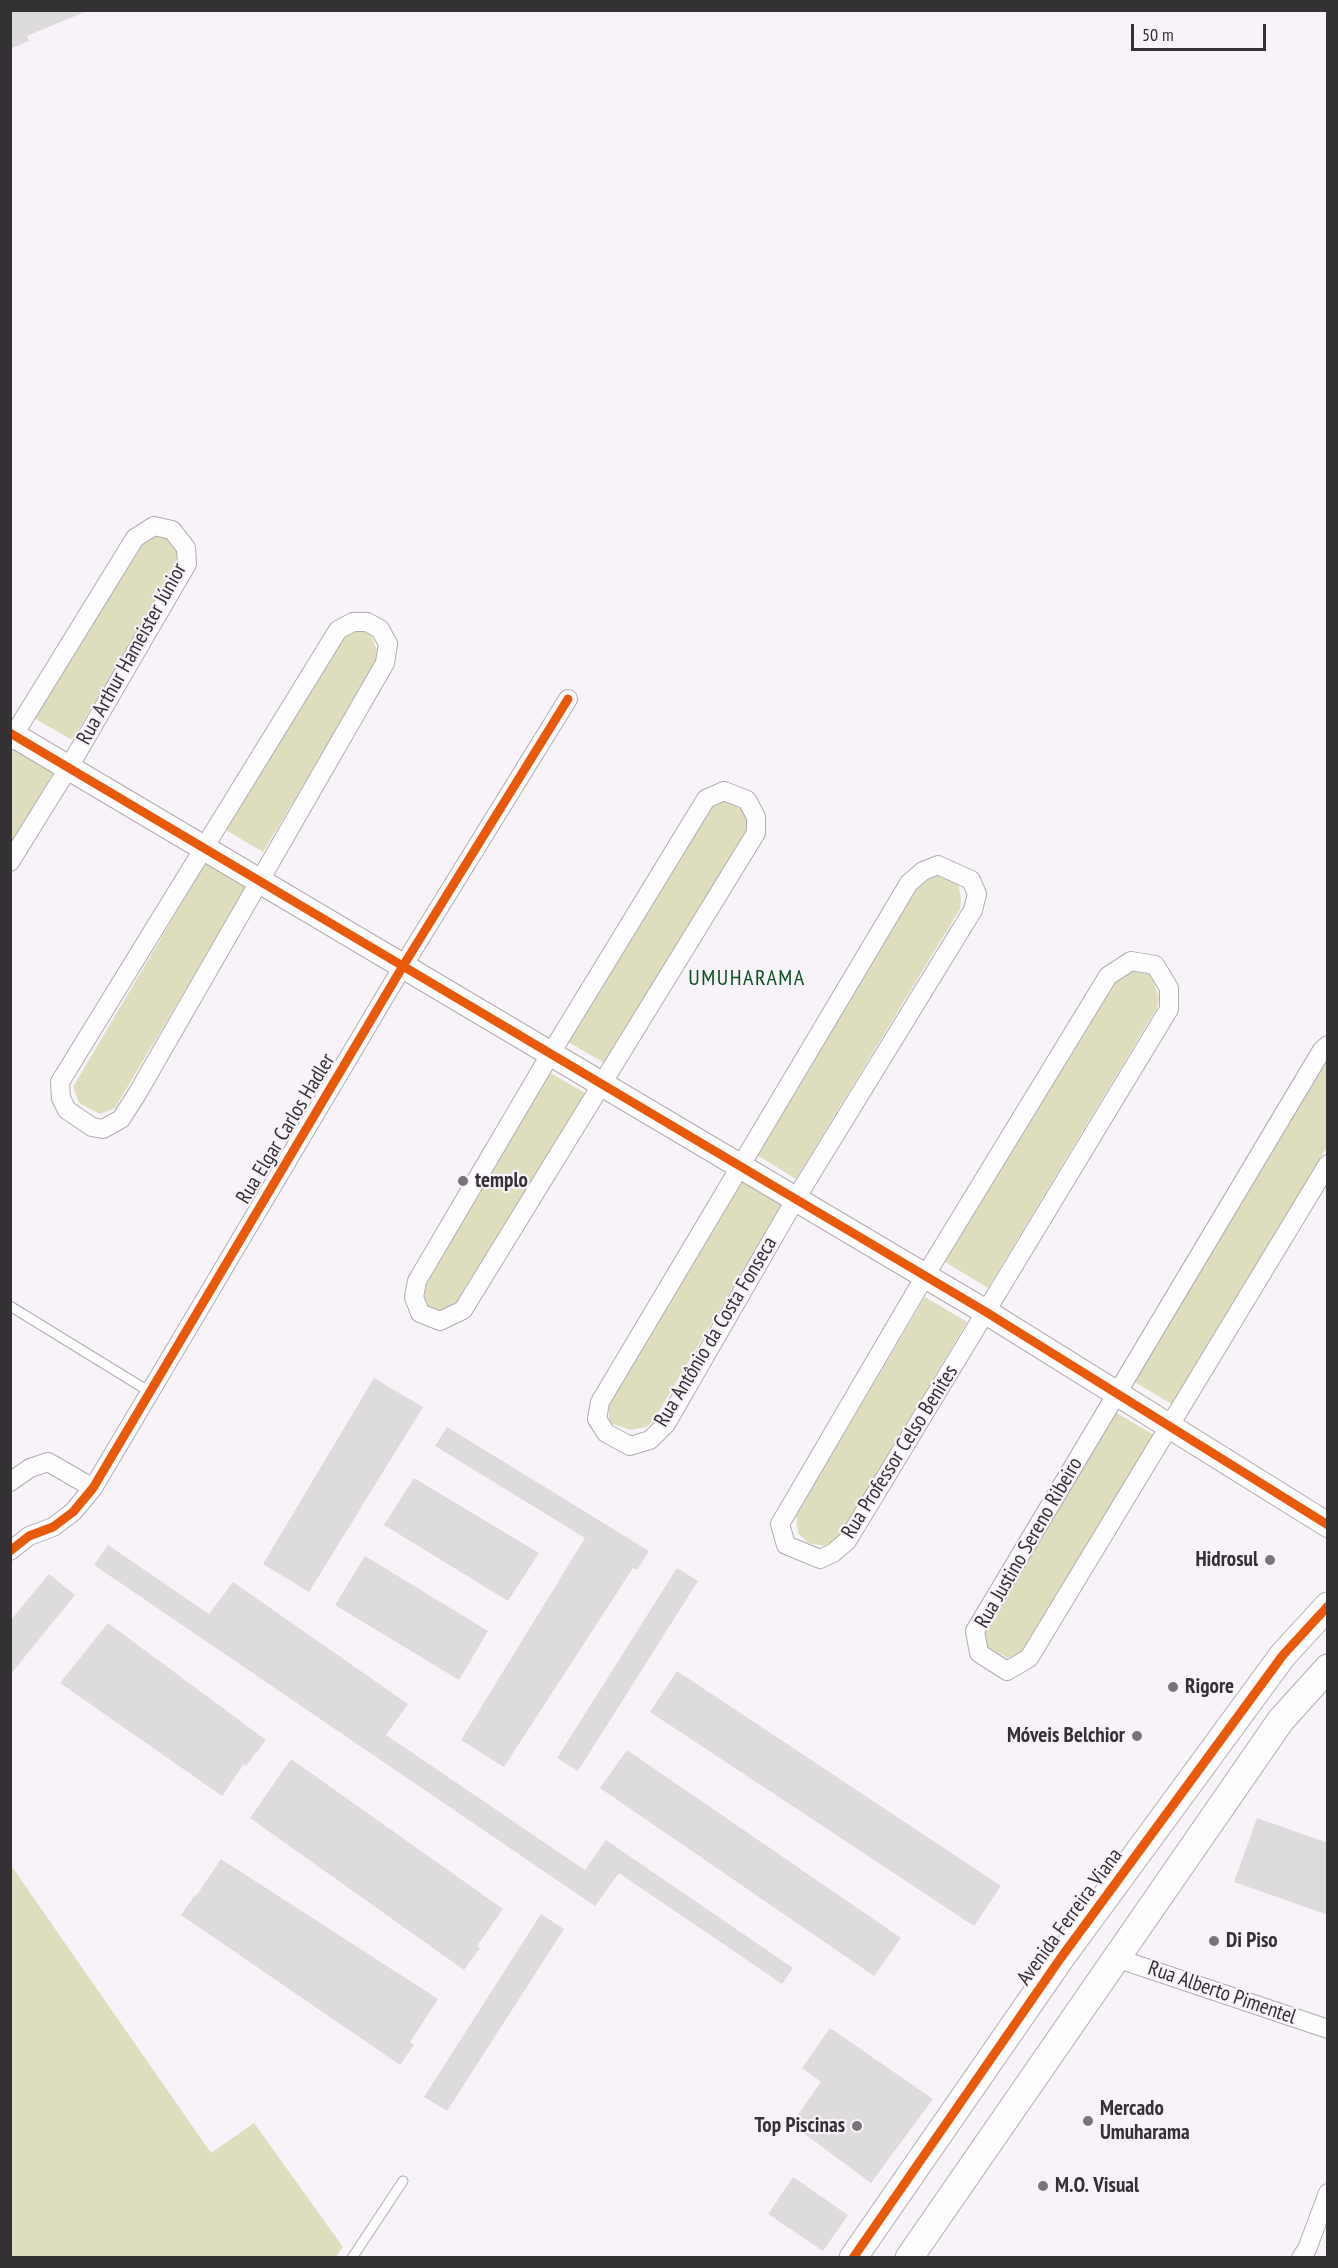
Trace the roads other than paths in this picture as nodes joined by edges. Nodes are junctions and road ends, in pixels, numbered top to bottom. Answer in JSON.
{"nodes":[{"id":1,"x":568,"y":699,"type":"dead end"},
{"id":2,"x":12,"y":736,"type":"edge"},
{"id":3,"x":69,"y":767,"type":"junction"},
{"id":4,"x":204,"y":848,"type":"junction"},
{"id":5,"x":10,"y":862,"type":"edge"},
{"id":6,"x":260,"y":881,"type":"junction"},
{"id":7,"x":403,"y":966,"type":"junction"},
{"id":8,"x":1328,"y":1045,"type":"edge"},
{"id":9,"x":551,"y":1053,"type":"junction"},
{"id":10,"x":603,"y":1084,"type":"junction"},
{"id":11,"x":1328,"y":1164,"type":"edge"},
{"id":12,"x":741,"y":1167,"type":"junction"},
{"id":13,"x":795,"y":1200,"type":"junction"},
{"id":14,"x":925,"y":1276,"type":"junction"},
{"id":15,"x":10,"y":1306,"type":"edge"},
{"id":16,"x":986,"y":1312,"type":"junction"},
{"id":17,"x":1117,"y":1391,"type":"junction"},
{"id":18,"x":150,"y":1392,"type":"junction"},
{"id":19,"x":1167,"y":1426,"type":"junction"},
{"id":20,"x":10,"y":1482,"type":"edge"},
{"id":21,"x":93,"y":1488,"type":"junction"},
{"id":22,"x":1328,"y":1525,"type":"edge"},
{"id":23,"x":10,"y":1551,"type":"edge"},
{"id":24,"x":1328,"y":1606,"type":"edge"},
{"id":25,"x":1328,"y":1668,"type":"edge"},
{"id":26,"x":1116,"y":1958,"type":"junction"},
{"id":27,"x":1328,"y":2029,"type":"edge"},
{"id":28,"x":403,"y":2181,"type":"dead end"},
{"id":29,"x":1328,"y":2193,"type":"edge"},
{"id":30,"x":352,"y":2258,"type":"edge"},
{"id":31,"x":853,"y":2258,"type":"edge"},
{"id":32,"x":909,"y":2258,"type":"edge"},
{"id":33,"x":1301,"y":2258,"type":"edge"}],
"edges":[{"from":1,"to":7,"type":"street","name":"Rua Elgar Carlos Hadler"},
{"from":2,"to":3,"type":"street"},
{"from":2,"to":3,"type":"street","name":"Rua Arthur Hameister Júnior"},
{"from":3,"to":4,"type":"street"},
{"from":3,"to":5,"type":"street","name":"Rua Arthur Hameister Júnior"},
{"from":4,"to":6,"type":"street"},
{"from":4,"to":6,"type":"street"},
{"from":4,"to":6,"type":"street"},
{"from":6,"to":7,"type":"street"},
{"from":7,"to":9,"type":"street"},
{"from":7,"to":18,"type":"street","name":"Rua Elgar Carlos Hadler"},
{"from":8,"to":17,"type":"street","name":"Rua Justino Sereno Ribeiro"},
{"from":9,"to":10,"type":"street"},
{"from":9,"to":10,"type":"street"},
{"from":9,"to":10,"type":"street"},
{"from":10,"to":12,"type":"street"},
{"from":11,"to":19,"type":"street","name":"Rua Justino Sereno Ribeiro"},
{"from":12,"to":13,"type":"street"},
{"from":12,"to":13,"type":"street","name":"Rua Antônio da Costa Fonseca"},
{"from":12,"to":13,"type":"street","name":"Rua Antônio da Costa Fonseca"},
{"from":13,"to":14,"type":"street"},
{"from":14,"to":16,"type":"street"},
{"from":14,"to":16,"type":"street","name":"Rua Professor Celso Benites"},
{"from":14,"to":16,"type":"street","name":"Rua Professor Celso Benites"},
{"from":15,"to":18,"type":"lane"},
{"from":16,"to":17,"type":"street"},
{"from":17,"to":19,"type":"street"},
{"from":17,"to":19,"type":"street","name":"Rua Justino Sereno Ribeiro"},
{"from":18,"to":21,"type":"street","name":"Rua Elgar Carlos Hadler"},
{"from":19,"to":22,"type":"street"},
{"from":20,"to":21,"type":"street"},
{"from":21,"to":23,"type":"street","name":"Rua Elgar Carlos Hadler"},
{"from":24,"to":31,"type":"main road","name":"Avenida Ferreira Viana"},
{"from":25,"to":26,"type":"main road"},
{"from":26,"to":27,"type":"street","name":"Rua Alberto Pimentel"},
{"from":26,"to":32,"type":"main road"},
{"from":28,"to":30,"type":"lane"},
{"from":29,"to":33,"type":"street"}]}
